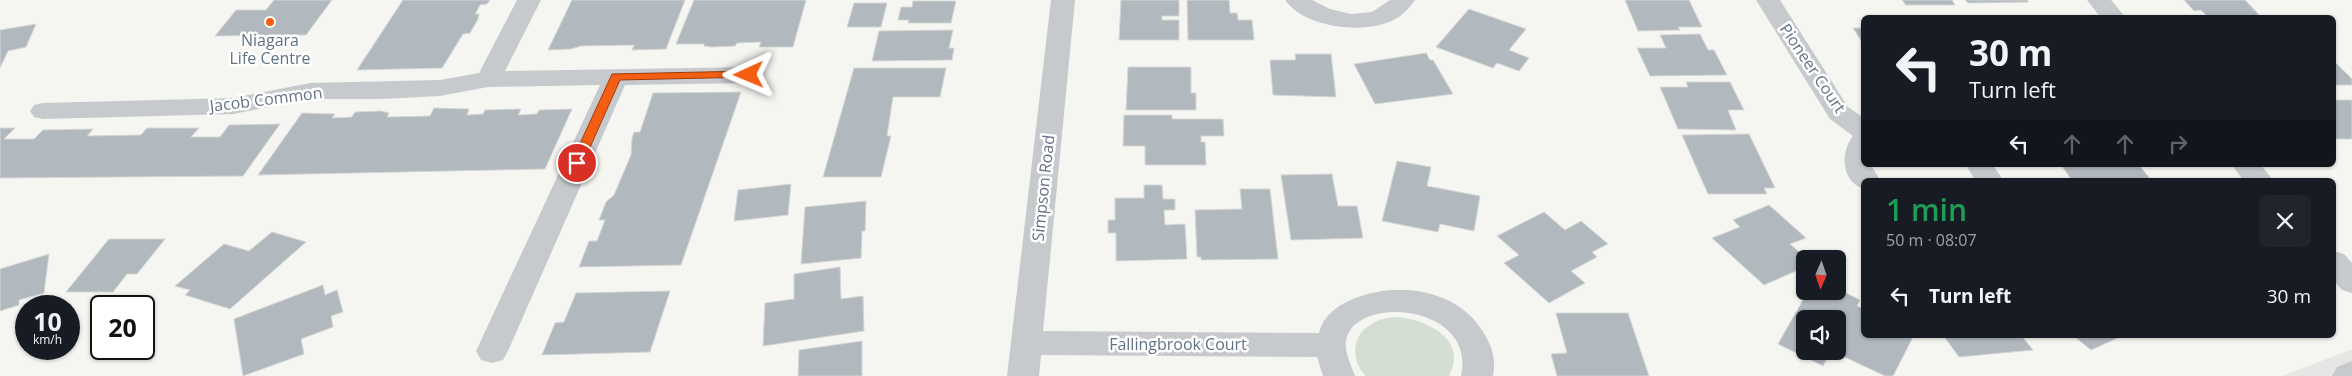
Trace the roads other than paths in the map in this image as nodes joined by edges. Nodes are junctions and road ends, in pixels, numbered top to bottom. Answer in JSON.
{"nodes":[{"id":1,"x":529,"y":0,"type":"edge"},
{"id":2,"x":1063,"y":0,"type":"edge"},
{"id":3,"x":1297,"y":0,"type":"edge"},
{"id":4,"x":1403,"y":0,"type":"edge"},
{"id":5,"x":1768,"y":0,"type":"edge"},
{"id":6,"x":2099,"y":0,"type":"edge"},
{"id":7,"x":2112,"y":15,"type":"edge"},
{"id":8,"x":749,"y":75,"type":"dead end"},
{"id":9,"x":616,"y":77,"type":"junction"},
{"id":10,"x":488,"y":79,"type":"junction"},
{"id":11,"x":43,"y":111,"type":"dead end"},
{"id":12,"x":1861,"y":129,"type":"edge"},
{"id":13,"x":1861,"y":146,"type":"edge"},
{"id":14,"x":1980,"y":167,"type":"edge"},
{"id":15,"x":2247,"y":167,"type":"edge"},
{"id":16,"x":1865,"y":178,"type":"edge"},
{"id":17,"x":1988,"y":178,"type":"edge"},
{"id":18,"x":2257,"y":178,"type":"edge"},
{"id":19,"x":2336,"y":264,"type":"edge"},
{"id":20,"x":2352,"y":282,"type":"edge"},
{"id":21,"x":1026,"y":343,"type":"junction"},
{"id":22,"x":1330,"y":345,"type":"junction"},
{"id":23,"x":492,"y":351,"type":"dead end"},
{"id":24,"x":2352,"y":374,"type":"edge"},
{"id":25,"x":1023,"y":376,"type":"edge"},
{"id":26,"x":1339,"y":376,"type":"edge"},
{"id":27,"x":1477,"y":376,"type":"edge"},
{"id":28,"x":2348,"y":376,"type":"edge"}],
"edges":[{"from":1,"to":10,"type":"street"},
{"from":2,"to":21,"type":"street","name":"Simpson Road"},
{"from":3,"to":4,"type":"street"},
{"from":5,"to":12,"type":"street","name":"Pioneer Court"},
{"from":6,"to":7,"type":"street"},
{"from":8,"to":9,"type":"street","name":"Jacob Common"},
{"from":9,"to":10,"type":"street","name":"Jacob Common"},
{"from":9,"to":23,"type":"street"},
{"from":10,"to":11,"type":"street","name":"Jacob Common"},
{"from":13,"to":16,"type":"street"},
{"from":14,"to":17,"type":"street"},
{"from":15,"to":18,"type":"street"},
{"from":19,"to":20,"type":"street"},
{"from":21,"to":22,"type":"street","name":"Fallingbrook Court"},
{"from":21,"to":25,"type":"street","name":"Simpson Road"},
{"from":22,"to":26,"type":"street"},
{"from":22,"to":27,"type":"street"},
{"from":24,"to":28,"type":"street"}]}
